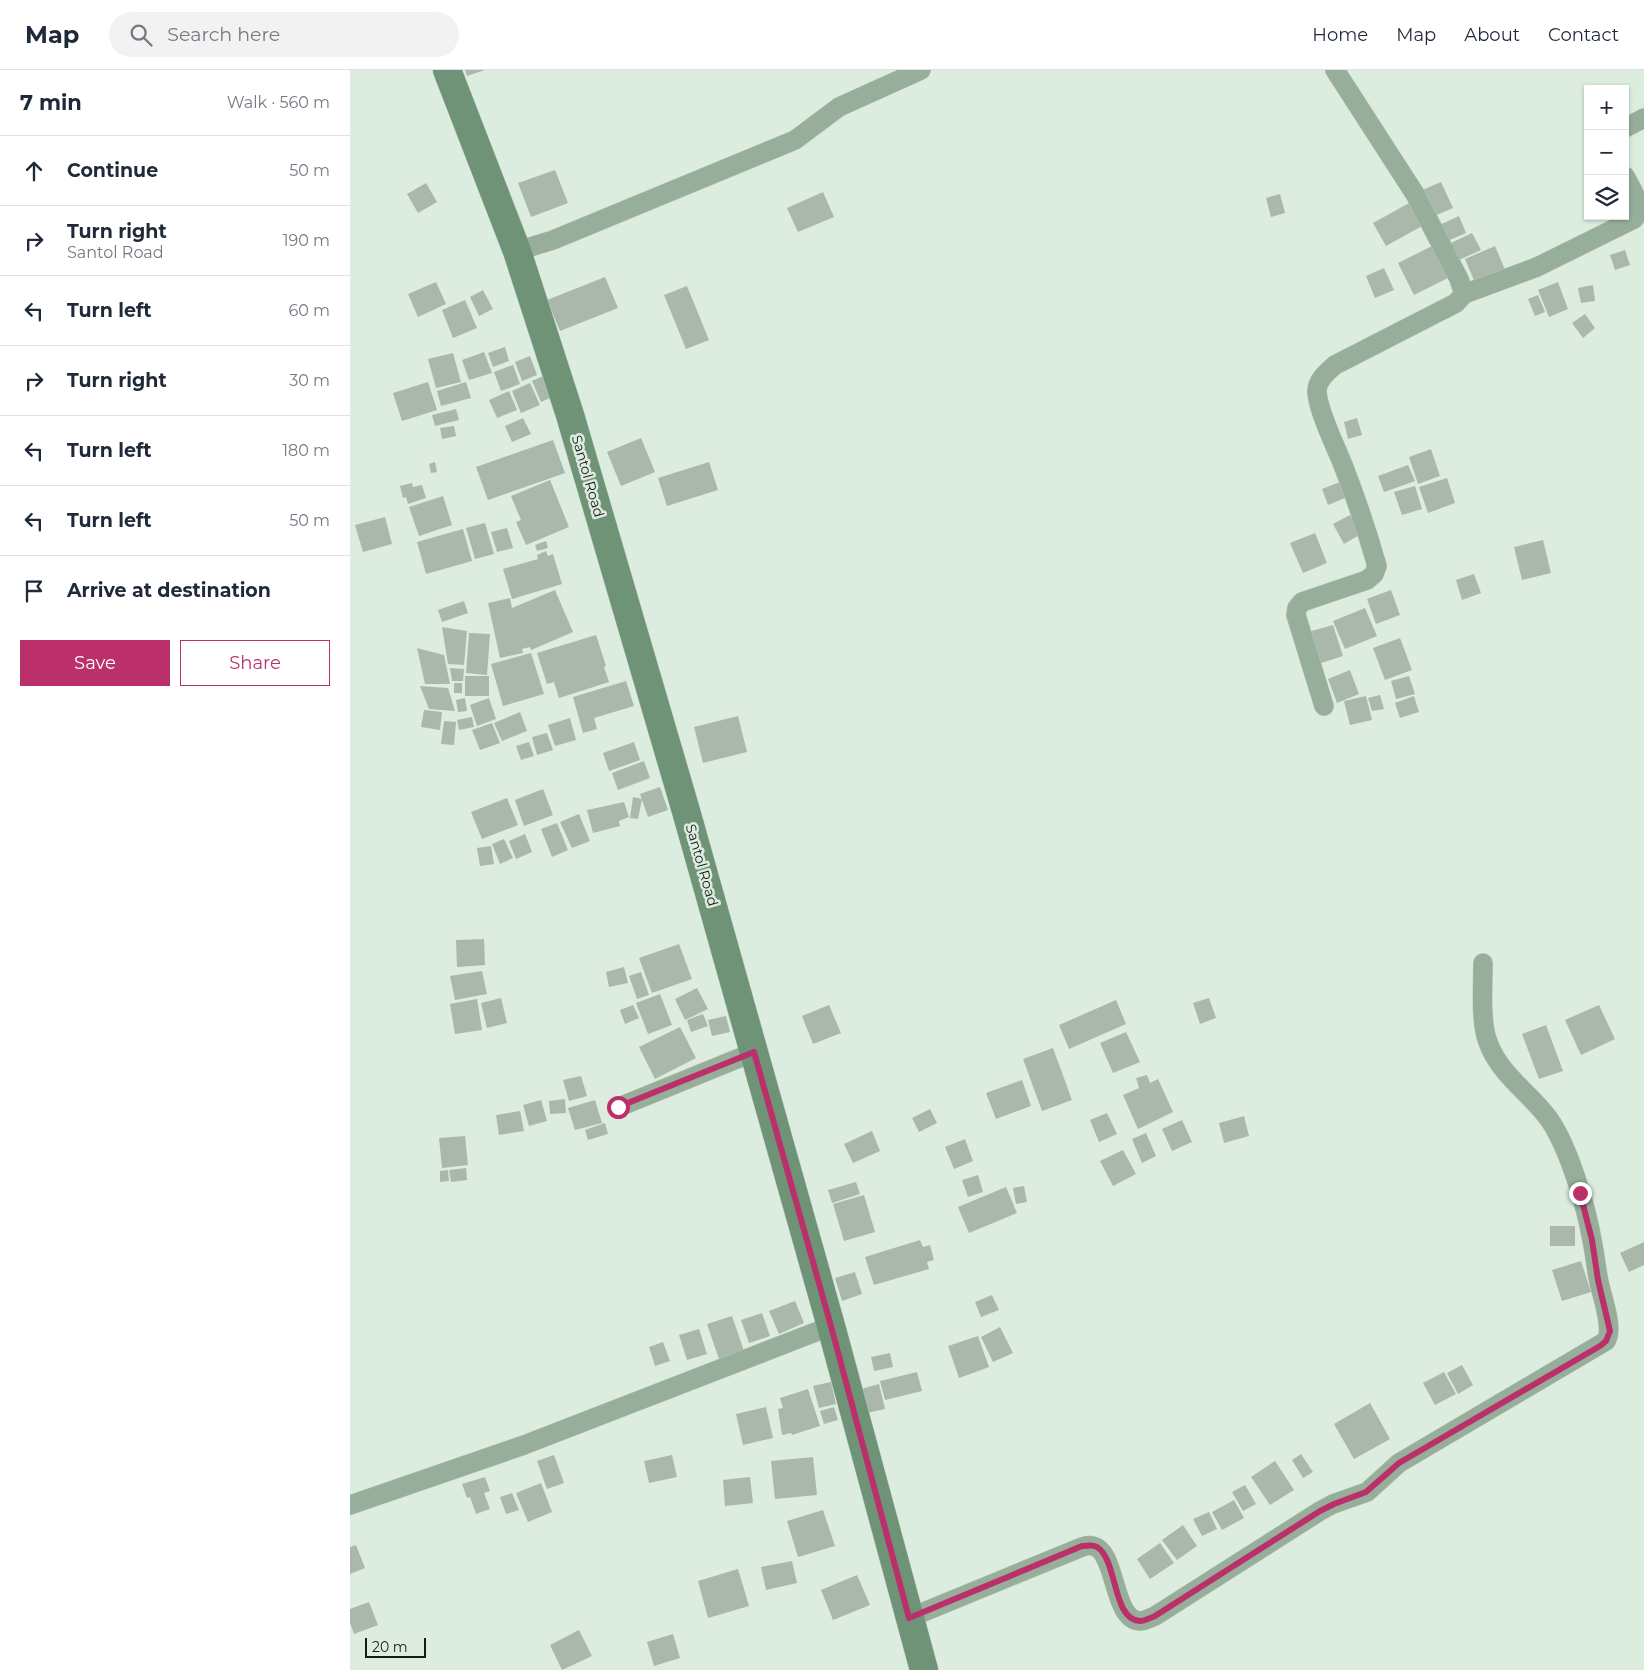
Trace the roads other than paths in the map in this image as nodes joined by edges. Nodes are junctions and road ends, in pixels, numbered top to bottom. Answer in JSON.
{"nodes":[{"id":1,"x":447,"y":70,"type":"edge"},
{"id":2,"x":921,"y":70,"type":"edge"},
{"id":3,"x":1335,"y":70,"type":"edge"},
{"id":4,"x":1644,"y":118,"type":"edge"},
{"id":5,"x":1629,"y":126,"type":"edge"},
{"id":6,"x":1629,"y":184,"type":"edge"},
{"id":7,"x":517,"y":251,"type":"junction"},
{"id":8,"x":1464,"y":294,"type":"junction"},
{"id":9,"x":1324,"y":706,"type":"dead end"},
{"id":10,"x":1483,"y":963,"type":"dead end"},
{"id":11,"x":754,"y":1052,"type":"junction"},
{"id":12,"x":618,"y":1107,"type":"dead end"},
{"id":13,"x":831,"y":1326,"type":"junction"},
{"id":14,"x":350,"y":1505,"type":"edge"},
{"id":15,"x":909,"y":1618,"type":"junction"},
{"id":16,"x":924,"y":1670,"type":"edge"}],
"edges":[{"from":1,"to":7,"type":"main road","name":"Santol Road"},
{"from":2,"to":7,"type":"street"},
{"from":3,"to":8,"type":"street"},
{"from":4,"to":5,"type":"street"},
{"from":6,"to":8,"type":"street"},
{"from":7,"to":11,"type":"main road","name":"Santol Road"},
{"from":8,"to":9,"type":"street"},
{"from":10,"to":15,"type":"street"},
{"from":11,"to":12,"type":"street"},
{"from":11,"to":13,"type":"main road","name":"Santol Road"},
{"from":13,"to":14,"type":"street"},
{"from":13,"to":15,"type":"main road","name":"Santol Road"},
{"from":15,"to":16,"type":"main road","name":"Santol Road"}]}
